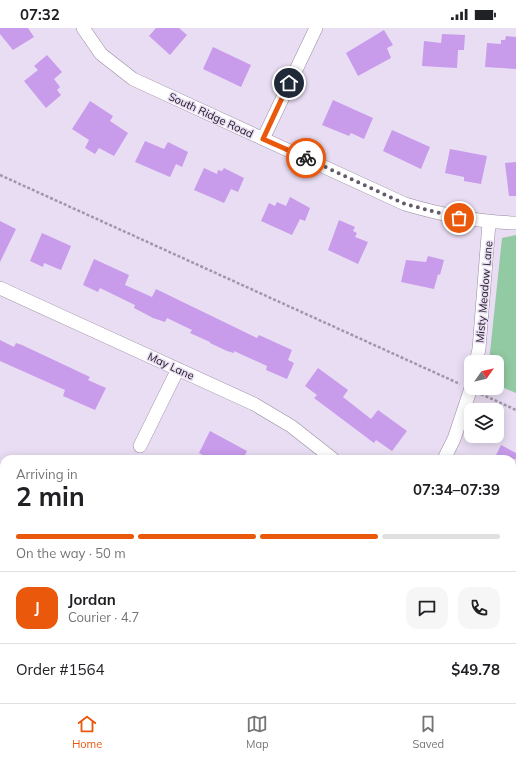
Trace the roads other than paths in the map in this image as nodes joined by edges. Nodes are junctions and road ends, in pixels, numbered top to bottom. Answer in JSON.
{"nodes":[{"id":1,"x":83,"y":28,"type":"edge"},
{"id":2,"x":316,"y":28,"type":"edge"},
{"id":3,"x":263,"y":139,"type":"junction"},
{"id":4,"x":489,"y":223,"type":"junction"},
{"id":5,"x":516,"y":223,"type":"edge"},
{"id":6,"x":0,"y":288,"type":"edge"},
{"id":7,"x":478,"y":355,"type":"edge"},
{"id":8,"x":178,"y":369,"type":"junction"},
{"id":9,"x":469,"y":395,"type":"edge"},
{"id":10,"x":140,"y":446,"type":"dead end"},
{"id":11,"x":328,"y":455,"type":"edge"},
{"id":12,"x":446,"y":455,"type":"edge"}],
"edges":[{"from":1,"to":3,"type":"street","name":"South Ridge Road"},
{"from":2,"to":3,"type":"street"},
{"from":3,"to":4,"type":"street","name":"South Ridge Road"},
{"from":4,"to":5,"type":"street","name":"South Ridge Road"},
{"from":4,"to":7,"type":"street","name":"Misty Meadow Lane"},
{"from":6,"to":8,"type":"street","name":"May Lane"},
{"from":8,"to":10,"type":"street"},
{"from":8,"to":11,"type":"street","name":"May Lane"},
{"from":9,"to":12,"type":"street"}]}
